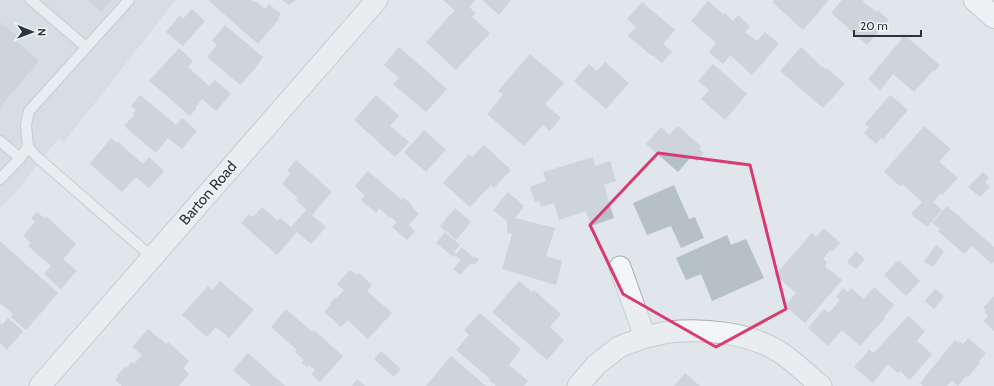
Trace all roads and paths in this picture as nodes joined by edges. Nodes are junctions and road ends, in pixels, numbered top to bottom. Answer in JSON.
{"nodes":[{"id":1,"x":31,"y":0,"type":"edge"},
{"id":2,"x":129,"y":0,"type":"edge"},
{"id":3,"x":377,"y":0,"type":"edge"},
{"id":4,"x":975,"y":0,"type":"edge"},
{"id":5,"x":994,"y":16,"type":"edge"},
{"id":6,"x":86,"y":48,"type":"junction"},
{"id":7,"x":0,"y":141,"type":"edge"},
{"id":8,"x":28,"y":147,"type":"junction"},
{"id":9,"x":20,"y":158,"type":"junction"},
{"id":10,"x":0,"y":178,"type":"edge"},
{"id":11,"x":152,"y":258,"type":"junction"},
{"id":12,"x":620,"y":267,"type":"dead end"},
{"id":13,"x":645,"y":337,"type":"junction"},
{"id":14,"x":40,"y":386,"type":"edge"},
{"id":15,"x":578,"y":386,"type":"edge"},
{"id":16,"x":821,"y":386,"type":"edge"}],
"edges":[{"from":1,"to":6,"type":"lane"},
{"from":2,"to":6,"type":"lane"},
{"from":3,"to":11,"type":"street","name":"Barton Road"},
{"from":4,"to":5,"type":"main road"},
{"from":6,"to":8,"type":"lane"},
{"from":7,"to":9,"type":"lane"},
{"from":8,"to":9,"type":"lane"},
{"from":8,"to":11,"type":"lane"},
{"from":9,"to":10,"type":"lane"},
{"from":11,"to":14,"type":"street","name":"Barton Road"},
{"from":12,"to":13,"type":"street"},
{"from":13,"to":15,"type":"street"},
{"from":13,"to":16,"type":"street"}]}
